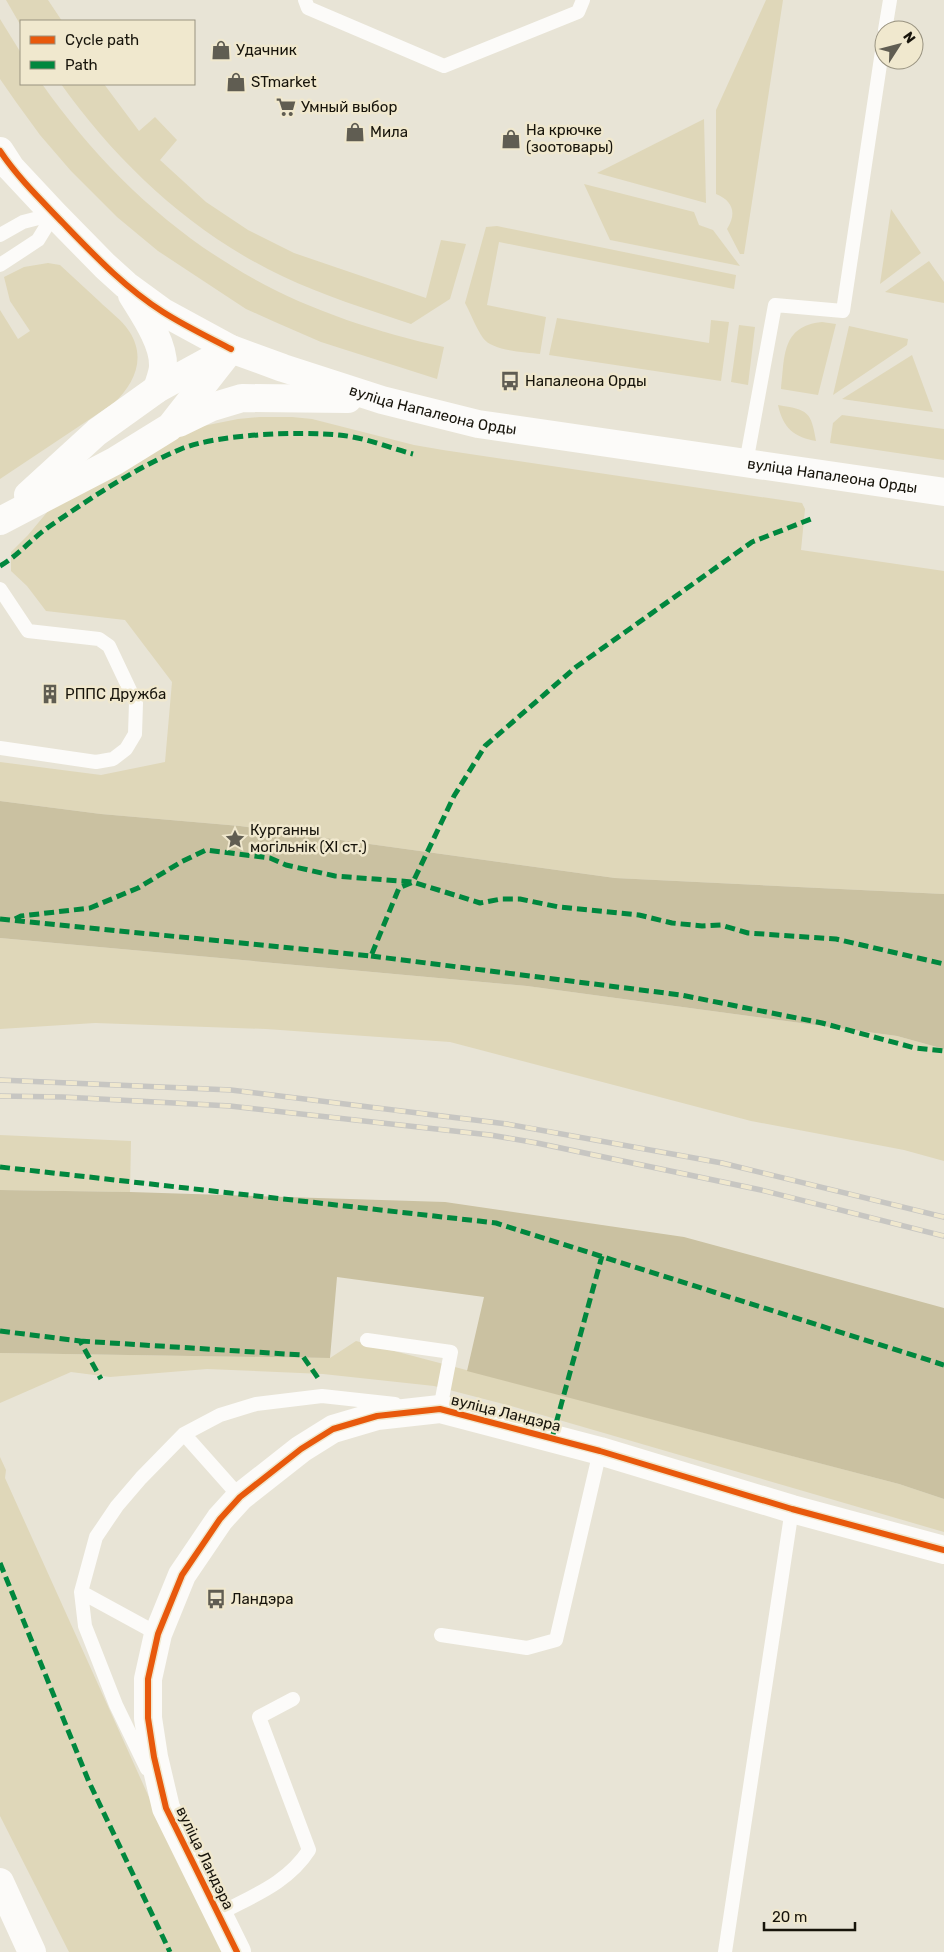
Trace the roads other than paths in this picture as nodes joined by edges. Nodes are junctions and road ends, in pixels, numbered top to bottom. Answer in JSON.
{"nodes":[{"id":1,"x":305,"y":0,"type":"edge"},
{"id":2,"x":583,"y":0,"type":"edge"},
{"id":3,"x":890,"y":0,"type":"edge"},
{"id":4,"x":887,"y":20,"type":"edge"},
{"id":5,"x":879,"y":70,"type":"edge"},
{"id":6,"x":0,"y":151,"type":"edge"},
{"id":7,"x":54,"y":214,"type":"junction"},
{"id":8,"x":0,"y":236,"type":"edge"},
{"id":9,"x":0,"y":265,"type":"edge"},
{"id":10,"x":126,"y":285,"type":"junction"},
{"id":11,"x":231,"y":349,"type":"junction"},
{"id":12,"x":157,"y":389,"type":"junction"},
{"id":13,"x":382,"y":400,"type":"junction"},
{"id":14,"x":170,"y":427,"type":"junction"},
{"id":15,"x":746,"y":463,"type":"junction"},
{"id":16,"x":944,"y":492,"type":"edge"},
{"id":17,"x":0,"y":520,"type":"edge"},
{"id":18,"x":0,"y":589,"type":"edge"},
{"id":19,"x":0,"y":748,"type":"edge"},
{"id":20,"x":367,"y":1340,"type":"dead end"},
{"id":21,"x":440,"y":1409,"type":"junction"},
{"id":22,"x":184,"y":1434,"type":"junction"},
{"id":23,"x":600,"y":1451,"type":"junction"},
{"id":24,"x":240,"y":1497,"type":"junction"},
{"id":25,"x":792,"y":1509,"type":"junction"},
{"id":26,"x":944,"y":1550,"type":"edge"},
{"id":27,"x":81,"y":1592,"type":"junction"},
{"id":28,"x":158,"y":1634,"type":"junction"},
{"id":29,"x":440,"y":1635,"type":"dead end"},
{"id":30,"x":293,"y":1699,"type":"dead end"},
{"id":31,"x":166,"y":1808,"type":"junction"},
{"id":32,"x":0,"y":1882,"type":"edge"},
{"id":33,"x":219,"y":1914,"type":"junction"},
{"id":34,"x":32,"y":1952,"type":"edge"},
{"id":35,"x":237,"y":1952,"type":"edge"},
{"id":36,"x":725,"y":1952,"type":"edge"}],
"edges":[{"from":1,"to":2,"type":"lane"},
{"from":3,"to":4,"type":"lane"},
{"from":5,"to":15,"type":"lane"},
{"from":6,"to":7,"type":"main road","name":"вуліца Напалеона Орды"},
{"from":7,"to":8,"type":"lane"},
{"from":7,"to":9,"type":"lane"},
{"from":7,"to":10,"type":"main road","name":"вуліца Напалеона Орды"},
{"from":10,"to":11,"type":"main road","name":"вуліца Напалеона Орды"},
{"from":10,"to":12,"type":"main road"},
{"from":11,"to":12,"type":"main road"},
{"from":11,"to":13,"type":"main road","name":"вуліца Напалеона Орды"},
{"from":11,"to":14,"type":"main road"},
{"from":12,"to":17,"type":"main road"},
{"from":13,"to":14,"type":"main road"},
{"from":13,"to":15,"type":"main road","name":"вуліца Напалеона Орды"},
{"from":14,"to":17,"type":"main road"},
{"from":15,"to":16,"type":"main road","name":"вуліца Напалеона Орды"},
{"from":18,"to":19,"type":"lane"},
{"from":20,"to":21,"type":"lane"},
{"from":21,"to":22,"type":"lane"},
{"from":21,"to":23,"type":"main road","name":"вуліца Ландэра"},
{"from":21,"to":24,"type":"main road","name":"вуліца Ландэра"},
{"from":22,"to":24,"type":"lane"},
{"from":22,"to":27,"type":"lane"},
{"from":23,"to":25,"type":"main road","name":"вуліца Ландэра"},
{"from":23,"to":29,"type":"lane"},
{"from":24,"to":28,"type":"main road","name":"вуліца Ландэра"},
{"from":25,"to":26,"type":"main road","name":"вуліца Ландэра"},
{"from":25,"to":36,"type":"lane"},
{"from":27,"to":28,"type":"lane"},
{"from":27,"to":31,"type":"lane"},
{"from":28,"to":31,"type":"main road","name":"вуліца Ландэра"},
{"from":30,"to":33,"type":"lane"},
{"from":31,"to":33,"type":"main road","name":"вуліца Ландэра"},
{"from":32,"to":34,"type":"main road"},
{"from":33,"to":35,"type":"main road","name":"вуліца Ландэра"}]}
